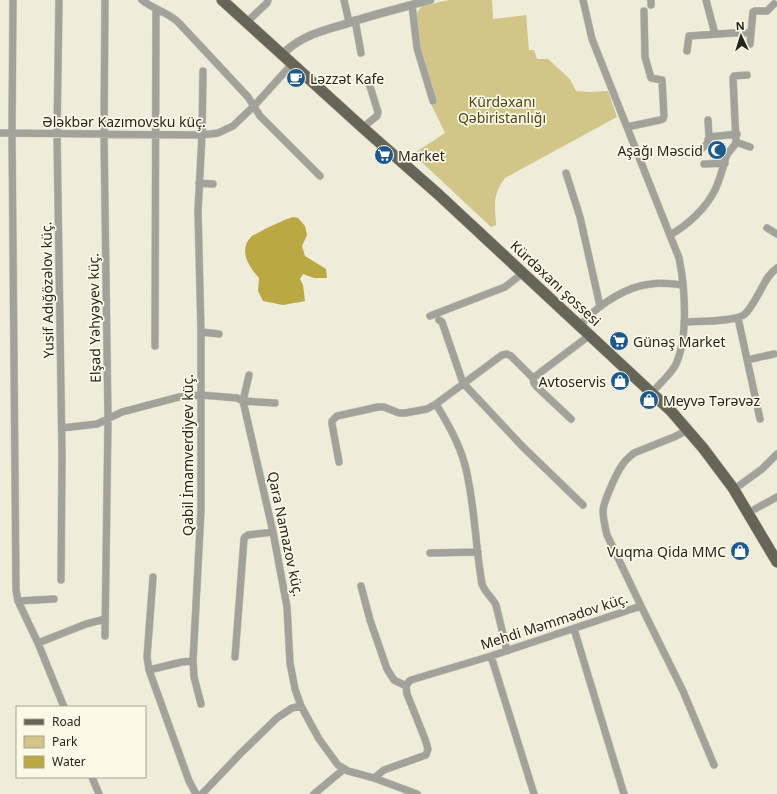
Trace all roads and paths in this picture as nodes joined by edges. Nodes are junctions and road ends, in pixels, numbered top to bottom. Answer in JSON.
{"nodes":[{"id":1,"x":13,"y":0,"type":"edge"},
{"id":2,"x":59,"y":0,"type":"edge"},
{"id":3,"x":105,"y":0,"type":"edge"},
{"id":4,"x":142,"y":0,"type":"edge"},
{"id":5,"x":222,"y":0,"type":"edge"},
{"id":6,"x":230,"y":0,"type":"edge"},
{"id":7,"x":268,"y":0,"type":"edge"},
{"id":8,"x":344,"y":0,"type":"edge"},
{"id":9,"x":430,"y":0,"type":"edge"},
{"id":10,"x":583,"y":0,"type":"edge"},
{"id":11,"x":706,"y":0,"type":"edge"},
{"id":12,"x":774,"y":3,"type":"edge"},
{"id":13,"x":412,"y":5,"type":"junction"},
{"id":14,"x":156,"y":9,"type":"junction"},
{"id":15,"x":644,"y":11,"type":"dead end"},
{"id":16,"x":250,"y":19,"type":"junction"},
{"id":17,"x":352,"y":21,"type":"junction"},
{"id":18,"x":751,"y":33,"type":"junction"},
{"id":19,"x":715,"y":34,"type":"junction"},
{"id":20,"x":750,"y":44,"type":"dead end"},
{"id":21,"x":687,"y":51,"type":"dead end"},
{"id":22,"x":285,"y":53,"type":"junction"},
{"id":23,"x":361,"y":53,"type":"dead end"},
{"id":24,"x":292,"y":64,"type":"junction"},
{"id":25,"x":203,"y":71,"type":"dead end"},
{"id":26,"x":747,"y":75,"type":"dead end"},
{"id":27,"x":368,"y":80,"type":"dead end"},
{"id":28,"x":433,"y":101,"type":"dead end"},
{"id":29,"x":254,"y":106,"type":"junction"},
{"id":30,"x":708,"y":120,"type":"dead end"},
{"id":31,"x":367,"y":124,"type":"junction"},
{"id":32,"x":627,"y":127,"type":"junction"},
{"id":33,"x":0,"y":133,"type":"edge"},
{"id":34,"x":12,"y":134,"type":"junction"},
{"id":35,"x":57,"y":134,"type":"junction"},
{"id":36,"x":104,"y":134,"type":"junction"},
{"id":37,"x":156,"y":134,"type":"junction"},
{"id":38,"x":202,"y":135,"type":"junction"},
{"id":39,"x":709,"y":137,"type":"junction"},
{"id":40,"x":736,"y":138,"type":"junction"},
{"id":41,"x":750,"y":147,"type":"dead end"},
{"id":42,"x":700,"y":150,"type":"dead end"},
{"id":43,"x":725,"y":163,"type":"junction"},
{"id":44,"x":704,"y":164,"type":"dead end"},
{"id":45,"x":566,"y":173,"type":"dead end"},
{"id":46,"x":320,"y":176,"type":"dead end"},
{"id":47,"x":199,"y":183,"type":"junction"},
{"id":48,"x":213,"y":184,"type":"dead end"},
{"id":49,"x":440,"y":192,"type":"junction"},
{"id":50,"x":767,"y":228,"type":"dead end"},
{"id":51,"x":777,"y":234,"type":"edge"},
{"id":52,"x":670,"y":235,"type":"junction"},
{"id":53,"x":777,"y":268,"type":"edge"},
{"id":54,"x":523,"y":273,"type":"junction"},
{"id":55,"x":683,"y":285,"type":"junction"},
{"id":56,"x":600,"y":306,"type":"junction"},
{"id":57,"x":430,"y":316,"type":"dead end"},
{"id":58,"x":738,"y":318,"type":"junction"},
{"id":59,"x":439,"y":320,"type":"dead end"},
{"id":60,"x":584,"y":321,"type":"junction"},
{"id":61,"x":684,"y":322,"type":"junction"},
{"id":62,"x":201,"y":332,"type":"junction"},
{"id":63,"x":219,"y":334,"type":"dead end"},
{"id":64,"x":590,"y":335,"type":"junction"},
{"id":65,"x":156,"y":346,"type":"dead end"},
{"id":66,"x":774,"y":354,"type":"dead end"},
{"id":67,"x":747,"y":360,"type":"junction"},
{"id":68,"x":249,"y":375,"type":"dead end"},
{"id":69,"x":533,"y":378,"type":"junction"},
{"id":70,"x":463,"y":383,"type":"junction"},
{"id":71,"x":654,"y":390,"type":"junction"},
{"id":72,"x":201,"y":395,"type":"junction"},
{"id":73,"x":243,"y":401,"type":"junction"},
{"id":74,"x":275,"y":403,"type":"dead end"},
{"id":75,"x":436,"y":404,"type":"junction"},
{"id":76,"x":108,"y":419,"type":"junction"},
{"id":77,"x":571,"y":419,"type":"dead end"},
{"id":78,"x":760,"y":419,"type":"dead end"},
{"id":79,"x":62,"y":428,"type":"junction"},
{"id":80,"x":688,"y":430,"type":"junction"},
{"id":81,"x":777,"y":454,"type":"edge"},
{"id":82,"x":339,"y":462,"type":"dead end"},
{"id":83,"x":740,"y":485,"type":"junction"},
{"id":84,"x":777,"y":497,"type":"edge"},
{"id":85,"x":583,"y":505,"type":"dead end"},
{"id":86,"x":755,"y":509,"type":"junction"},
{"id":87,"x":273,"y":532,"type":"junction"},
{"id":88,"x":777,"y":547,"type":"edge"},
{"id":89,"x":478,"y":552,"type":"junction"},
{"id":90,"x":430,"y":553,"type":"dead end"},
{"id":91,"x":777,"y":562,"type":"edge"},
{"id":92,"x":153,"y":577,"type":"dead end"},
{"id":93,"x":61,"y":580,"type":"dead end"},
{"id":94,"x":361,"y":586,"type":"dead end"},
{"id":95,"x":54,"y":599,"type":"dead end"},
{"id":96,"x":18,"y":601,"type":"junction"},
{"id":97,"x":641,"y":606,"type":"junction"},
{"id":98,"x":105,"y":619,"type":"junction"},
{"id":99,"x":574,"y":629,"type":"junction"},
{"id":100,"x":105,"y":636,"type":"dead end"},
{"id":101,"x":38,"y":642,"type":"junction"},
{"id":102,"x":507,"y":651,"type":"junction"},
{"id":103,"x":491,"y":656,"type":"junction"},
{"id":104,"x":235,"y":657,"type":"dead end"},
{"id":105,"x":193,"y":661,"type":"junction"},
{"id":106,"x":149,"y":670,"type":"junction"},
{"id":107,"x":406,"y":686,"type":"junction"},
{"id":108,"x":201,"y":704,"type":"dead end"},
{"id":109,"x":64,"y":706,"type":"edge"},
{"id":110,"x":301,"y":706,"type":"junction"},
{"id":111,"x":714,"y":766,"type":"dead end"},
{"id":112,"x":344,"y":769,"type":"junction"},
{"id":113,"x":92,"y":778,"type":"edge"},
{"id":114,"x":374,"y":778,"type":"junction"},
{"id":115,"x":99,"y":794,"type":"edge"},
{"id":116,"x":196,"y":794,"type":"edge"},
{"id":117,"x":202,"y":794,"type":"edge"},
{"id":118,"x":314,"y":794,"type":"edge"},
{"id":119,"x":417,"y":794,"type":"edge"},
{"id":120,"x":534,"y":794,"type":"edge"},
{"id":121,"x":624,"y":794,"type":"edge"}],
"edges":[{"from":1,"to":34,"type":"street"},
{"from":2,"to":35,"type":"street","name":"Yusif Adığözəlov küç."},
{"from":3,"to":36,"type":"street","name":"Elşad Yəhyəyev küç."},
{"from":4,"to":14,"type":"street"},
{"from":5,"to":22,"type":"main road"},
{"from":6,"to":16,"type":"main road"},
{"from":7,"to":16,"type":"street"},
{"from":8,"to":17,"type":"street"},
{"from":9,"to":13,"type":"street"},
{"from":10,"to":32,"type":"street"},
{"from":11,"to":19,"type":"street"},
{"from":12,"to":18,"type":"street"},
{"from":13,"to":17,"type":"street"},
{"from":13,"to":28,"type":"street"},
{"from":14,"to":29,"type":"street"},
{"from":14,"to":37,"type":"street"},
{"from":15,"to":32,"type":"street"},
{"from":16,"to":22,"type":"main road"},
{"from":17,"to":22,"type":"street"},
{"from":17,"to":23,"type":"street"},
{"from":18,"to":19,"type":"street"},
{"from":18,"to":20,"type":"street"},
{"from":19,"to":21,"type":"street"},
{"from":22,"to":24,"type":"main road","name":"Kürdəxanı şossesi"},
{"from":22,"to":31,"type":"main road","name":"Kürdəxanı şossesi"},
{"from":24,"to":29,"type":"street","name":"Ələkbər Kazımovsku küç."},
{"from":24,"to":49,"type":"main road","name":"Kürdəxanı şossesi"},
{"from":25,"to":38,"type":"street","name":"Qabil İmamverdiyev küç."},
{"from":26,"to":40,"type":"street"},
{"from":27,"to":31,"type":"street"},
{"from":29,"to":38,"type":"street","name":"Ələkbər Kazımovsku küç."},
{"from":29,"to":46,"type":"street"},
{"from":30,"to":39,"type":"street"},
{"from":31,"to":49,"type":"main road","name":"Kürdəxanı şossesi"},
{"from":32,"to":52,"type":"street"},
{"from":33,"to":34,"type":"street","name":"Ələkbər Kazımovsku küç."},
{"from":34,"to":35,"type":"street","name":"Ələkbər Kazımovsku küç."},
{"from":34,"to":96,"type":"street"},
{"from":35,"to":36,"type":"street","name":"Ələkbər Kazımovsku küç."},
{"from":35,"to":79,"type":"street","name":"Yusif Adığözəlov küç."},
{"from":36,"to":37,"type":"street","name":"Ələkbər Kazımovsku küç."},
{"from":36,"to":76,"type":"street","name":"Elşad Yəhyəyev küç."},
{"from":37,"to":38,"type":"street","name":"Ələkbər Kazımovsku küç."},
{"from":37,"to":65,"type":"street"},
{"from":38,"to":47,"type":"street","name":"Qabil İmamverdiyev küç."},
{"from":39,"to":40,"type":"street"},
{"from":39,"to":42,"type":"street"},
{"from":40,"to":41,"type":"street"},
{"from":40,"to":43,"type":"street"},
{"from":43,"to":44,"type":"street"},
{"from":43,"to":52,"type":"street"},
{"from":45,"to":56,"type":"street"},
{"from":47,"to":48,"type":"street"},
{"from":47,"to":62,"type":"street","name":"Qabil İmamverdiyev küç."},
{"from":49,"to":54,"type":"main road","name":"Kürdəxanı şossesi"},
{"from":49,"to":60,"type":"main road","name":"Kürdəxanı şossesi"},
{"from":50,"to":51,"type":"street"},
{"from":52,"to":55,"type":"street"},
{"from":53,"to":58,"type":"street"},
{"from":54,"to":57,"type":"street"},
{"from":54,"to":64,"type":"main road","name":"Kürdəxanı şossesi"},
{"from":55,"to":56,"type":"street"},
{"from":55,"to":61,"type":"street"},
{"from":56,"to":60,"type":"street"},
{"from":58,"to":61,"type":"street"},
{"from":58,"to":67,"type":"street"},
{"from":59,"to":70,"type":"street"},
{"from":60,"to":71,"type":"main road","name":"Kürdəxanı şossesi"},
{"from":61,"to":71,"type":"street"},
{"from":62,"to":63,"type":"street"},
{"from":62,"to":72,"type":"street","name":"Qabil İmamverdiyev küç."},
{"from":64,"to":69,"type":"street"},
{"from":64,"to":71,"type":"main road","name":"Kürdəxanı şossesi"},
{"from":66,"to":67,"type":"street"},
{"from":67,"to":78,"type":"street"},
{"from":68,"to":73,"type":"street"},
{"from":69,"to":70,"type":"street"},
{"from":69,"to":77,"type":"street"},
{"from":70,"to":75,"type":"street"},
{"from":70,"to":85,"type":"street"},
{"from":71,"to":80,"type":"main road","name":"Kürdəxanı şossesi"},
{"from":71,"to":83,"type":"main road","name":"Kürdəxanı şossesi"},
{"from":72,"to":73,"type":"street"},
{"from":72,"to":76,"type":"street"},
{"from":72,"to":105,"type":"street","name":"Qabil İmamverdiyev küç."},
{"from":73,"to":74,"type":"street"},
{"from":73,"to":87,"type":"street","name":"Qara Namazov küç."},
{"from":75,"to":82,"type":"street"},
{"from":75,"to":89,"type":"street"},
{"from":76,"to":79,"type":"street"},
{"from":76,"to":98,"type":"street","name":"Elşad Yəhyəyev küç."},
{"from":79,"to":93,"type":"street","name":"Yusif Adığözəlov küç."},
{"from":80,"to":91,"type":"main road","name":"Kürdəxanı şossesi"},
{"from":80,"to":97,"type":"street","name":"Mehdi Məmmədov küç."},
{"from":81,"to":83,"type":"street"},
{"from":83,"to":86,"type":"main road","name":"Kürdəxanı şossesi"},
{"from":84,"to":86,"type":"street"},
{"from":86,"to":88,"type":"main road","name":"Kürdəxanı şossesi"},
{"from":87,"to":104,"type":"street"},
{"from":87,"to":110,"type":"street","name":"Qara Namazov küç."},
{"from":89,"to":90,"type":"street"},
{"from":89,"to":102,"type":"street"},
{"from":92,"to":106,"type":"street"},
{"from":94,"to":107,"type":"street"},
{"from":95,"to":96,"type":"street"},
{"from":96,"to":101,"type":"street"},
{"from":97,"to":99,"type":"street","name":"Mehdi Məmmədov küç."},
{"from":97,"to":111,"type":"street"},
{"from":98,"to":100,"type":"street","name":"Elşad Yəhyəyev küç."},
{"from":98,"to":101,"type":"street"},
{"from":99,"to":102,"type":"street","name":"Mehdi Məmmədov küç."},
{"from":99,"to":121,"type":"street"},
{"from":101,"to":109,"type":"street"},
{"from":102,"to":103,"type":"street","name":"Mehdi Məmmədov küç."},
{"from":103,"to":107,"type":"street","name":"Mehdi Məmmədov küç."},
{"from":103,"to":120,"type":"street"},
{"from":105,"to":106,"type":"street"},
{"from":105,"to":108,"type":"street","name":"Qabil İmamverdiyev küç."},
{"from":106,"to":116,"type":"street"},
{"from":107,"to":114,"type":"street"},
{"from":110,"to":112,"type":"street","name":"Qara Namazov küç."},
{"from":110,"to":117,"type":"street"},
{"from":112,"to":114,"type":"street","name":"Qara Namazov küç."},
{"from":112,"to":118,"type":"street"},
{"from":113,"to":115,"type":"street"},
{"from":114,"to":119,"type":"street","name":"Qara Namazov küç."}]}
